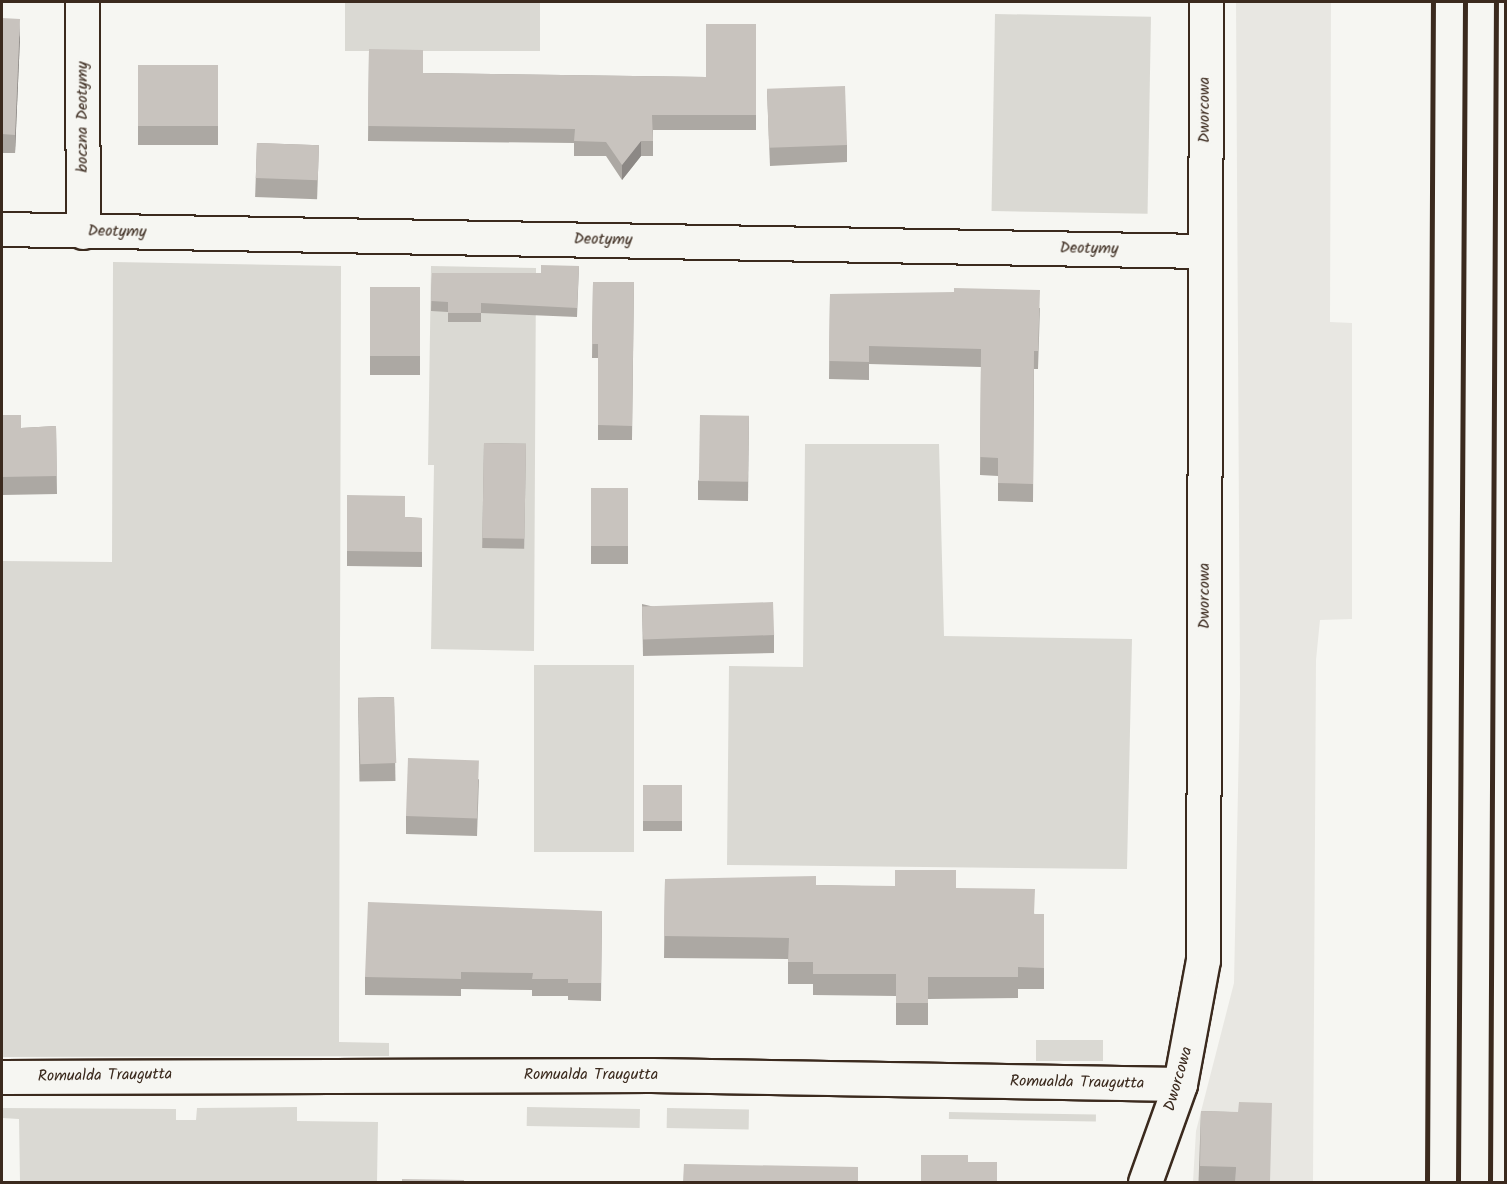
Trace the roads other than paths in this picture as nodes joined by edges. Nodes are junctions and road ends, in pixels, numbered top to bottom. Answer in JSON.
{"nodes":[{"id":1,"x":82,"y":2,"type":"edge"},
{"id":2,"x":1206,"y":2,"type":"edge"},
{"id":3,"x":2,"y":229,"type":"edge"},
{"id":4,"x":83,"y":232,"type":"junction"},
{"id":5,"x":1204,"y":251,"type":"junction"},
{"id":6,"x":2,"y":1077,"type":"edge"},
{"id":7,"x":1180,"y":1084,"type":"junction"},
{"id":8,"x":1144,"y":1182,"type":"edge"}],
"edges":[{"from":1,"to":4,"type":"street","name":"boczna Deotymy"},
{"from":2,"to":5,"type":"street","name":"Dworcowa"},
{"from":3,"to":4,"type":"street","name":"Deotymy"},
{"from":4,"to":5,"type":"street","name":"Deotymy"},
{"from":5,"to":7,"type":"street","name":"Dworcowa"},
{"from":6,"to":7,"type":"street","name":"Romualda Traugutta"},
{"from":7,"to":8,"type":"street","name":"Dworcowa"}]}
